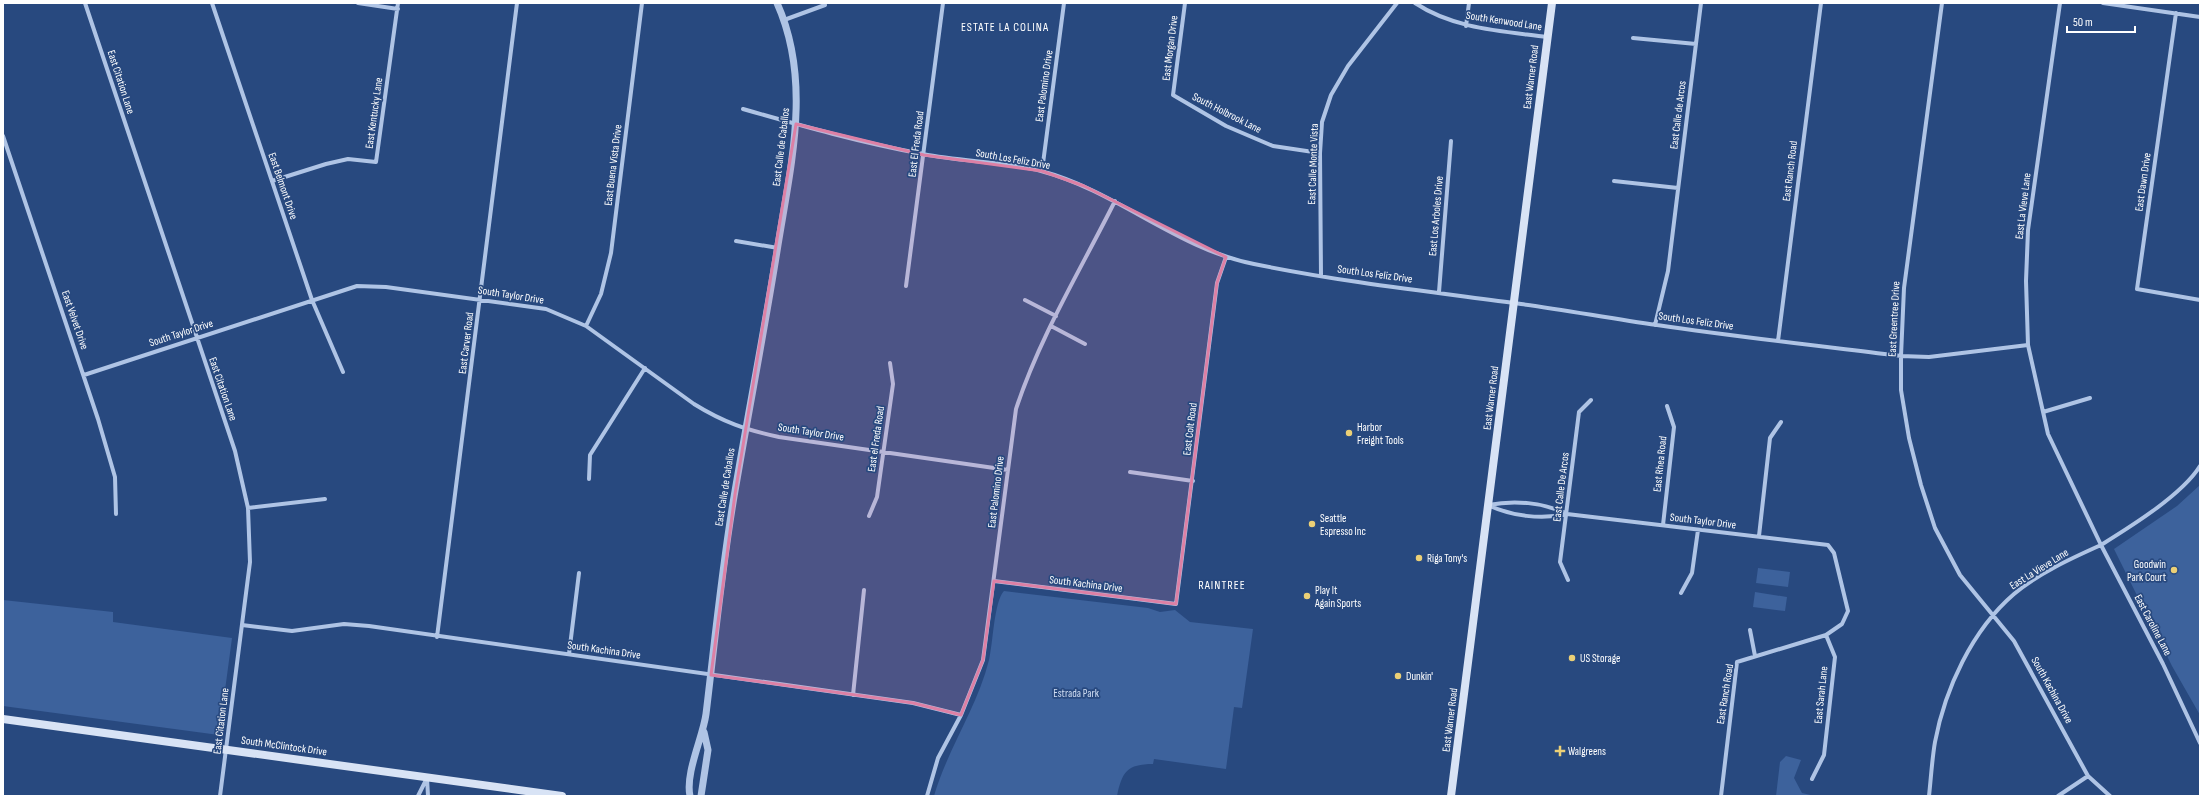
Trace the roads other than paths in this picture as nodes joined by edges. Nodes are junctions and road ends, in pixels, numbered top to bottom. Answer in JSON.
{"nodes":[{"id":1,"x":85,"y":3,"type":"edge"},
{"id":2,"x":212,"y":3,"type":"edge"},
{"id":3,"x":358,"y":3,"type":"edge"},
{"id":4,"x":398,"y":3,"type":"edge"},
{"id":5,"x":517,"y":3,"type":"edge"},
{"id":6,"x":642,"y":3,"type":"edge"},
{"id":7,"x":777,"y":3,"type":"edge"},
{"id":8,"x":943,"y":3,"type":"edge"},
{"id":9,"x":1064,"y":3,"type":"edge"},
{"id":10,"x":1185,"y":3,"type":"edge"},
{"id":11,"x":1397,"y":3,"type":"edge"},
{"id":12,"x":1415,"y":3,"type":"edge"},
{"id":13,"x":1469,"y":3,"type":"edge"},
{"id":14,"x":1552,"y":3,"type":"edge"},
{"id":15,"x":1701,"y":3,"type":"edge"},
{"id":16,"x":1821,"y":3,"type":"edge"},
{"id":17,"x":1942,"y":3,"type":"edge"},
{"id":18,"x":2060,"y":3,"type":"edge"},
{"id":19,"x":2103,"y":3,"type":"edge"},
{"id":20,"x":825,"y":5,"type":"dead end"},
{"id":21,"x":398,"y":9,"type":"junction"},
{"id":22,"x":2176,"y":13,"type":"junction"},
{"id":23,"x":2200,"y":17,"type":"edge"},
{"id":24,"x":784,"y":20,"type":"junction"},
{"id":25,"x":1466,"y":26,"type":"junction"},
{"id":26,"x":1547,"y":37,"type":"junction"},
{"id":27,"x":1633,"y":38,"type":"dead end"},
{"id":28,"x":1696,"y":44,"type":"junction"},
{"id":29,"x":1173,"y":95,"type":"joint"},
{"id":30,"x":743,"y":109,"type":"dead end"},
{"id":31,"x":796,"y":124,"type":"junction"},
{"id":32,"x":3,"y":136,"type":"edge"},
{"id":33,"x":1451,"y":141,"type":"dead end"},
{"id":34,"x":1320,"y":153,"type":"junction"},
{"id":35,"x":924,"y":155,"type":"junction"},
{"id":36,"x":1042,"y":171,"type":"junction"},
{"id":37,"x":272,"y":181,"type":"junction"},
{"id":38,"x":1614,"y":182,"type":"dead end"},
{"id":39,"x":1678,"y":188,"type":"junction"},
{"id":40,"x":1116,"y":201,"type":"junction"},
{"id":41,"x":736,"y":241,"type":"dead end"},
{"id":42,"x":778,"y":248,"type":"junction"},
{"id":43,"x":1226,"y":257,"type":"junction"},
{"id":44,"x":1321,"y":276,"type":"junction"},
{"id":45,"x":906,"y":286,"type":"dead end"},
{"id":46,"x":1439,"y":292,"type":"junction"},
{"id":47,"x":480,"y":299,"type":"junction"},
{"id":48,"x":312,"y":300,"type":"junction"},
{"id":49,"x":1025,"y":300,"type":"dead end"},
{"id":50,"x":2200,"y":300,"type":"edge"},
{"id":51,"x":1514,"y":303,"type":"junction"},
{"id":52,"x":1056,"y":316,"type":"junction"},
{"id":53,"x":1655,"y":325,"type":"junction"},
{"id":54,"x":586,"y":326,"type":"junction"},
{"id":55,"x":1051,"y":326,"type":"junction"},
{"id":56,"x":196,"y":337,"type":"junction"},
{"id":57,"x":1778,"y":341,"type":"junction"},
{"id":58,"x":1085,"y":344,"type":"dead end"},
{"id":59,"x":2028,"y":345,"type":"junction"},
{"id":60,"x":1901,"y":356,"type":"junction"},
{"id":61,"x":890,"y":363,"type":"dead end"},
{"id":62,"x":645,"y":368,"type":"junction"},
{"id":63,"x":343,"y":372,"type":"dead end"},
{"id":64,"x":84,"y":375,"type":"junction"},
{"id":65,"x":2090,"y":398,"type":"dead end"},
{"id":66,"x":1591,"y":400,"type":"dead end"},
{"id":67,"x":1667,"y":406,"type":"dead end"},
{"id":68,"x":2043,"y":412,"type":"junction"},
{"id":69,"x":1781,"y":422,"type":"dead end"},
{"id":70,"x":746,"y":430,"type":"junction"},
{"id":71,"x":884,"y":452,"type":"junction"},
{"id":72,"x":2199,"y":469,"type":"edge"},
{"id":73,"x":1008,"y":470,"type":"junction"},
{"id":74,"x":1130,"y":472,"type":"dead end"},
{"id":75,"x":589,"y":479,"type":"dead end"},
{"id":76,"x":1193,"y":481,"type":"junction"},
{"id":77,"x":325,"y":499,"type":"dead end"},
{"id":78,"x":1488,"y":505,"type":"junction"},
{"id":79,"x":248,"y":508,"type":"junction"},
{"id":80,"x":116,"y":514,"type":"dead end"},
{"id":81,"x":1567,"y":514,"type":"junction"},
{"id":82,"x":869,"y":516,"type":"dead end"},
{"id":83,"x":1663,"y":525,"type":"junction"},
{"id":84,"x":1698,"y":530,"type":"junction"},
{"id":85,"x":1759,"y":536,"type":"junction"},
{"id":86,"x":2101,"y":545,"type":"junction"},
{"id":87,"x":579,"y":573,"type":"dead end"},
{"id":88,"x":1568,"y":580,"type":"dead end"},
{"id":89,"x":994,"y":581,"type":"junction"},
{"id":90,"x":864,"y":590,"type":"dead end"},
{"id":91,"x":1681,"y":593,"type":"dead end"},
{"id":92,"x":1176,"y":604,"type":"joint"},
{"id":93,"x":1993,"y":616,"type":"junction"},
{"id":94,"x":242,"y":625,"type":"junction"},
{"id":95,"x":1750,"y":630,"type":"dead end"},
{"id":96,"x":1826,"y":635,"type":"junction"},
{"id":97,"x":437,"y":637,"type":"junction"},
{"id":98,"x":569,"y":654,"type":"junction"},
{"id":99,"x":1755,"y":656,"type":"junction"},
{"id":100,"x":711,"y":675,"type":"junction"},
{"id":101,"x":853,"y":695,"type":"junction"},
{"id":102,"x":961,"y":715,"type":"junction"},
{"id":103,"x":3,"y":719,"type":"edge"},
{"id":104,"x":704,"y":732,"type":"junction"},
{"id":105,"x":2200,"y":744,"type":"edge"},
{"id":106,"x":227,"y":750,"type":"junction"},
{"id":107,"x":2088,"y":776,"type":"junction"},
{"id":108,"x":427,"y":777,"type":"junction"},
{"id":109,"x":1812,"y":779,"type":"dead end"},
{"id":110,"x":220,"y":796,"type":"edge"},
{"id":111,"x":418,"y":796,"type":"edge"},
{"id":112,"x":428,"y":796,"type":"edge"},
{"id":113,"x":562,"y":796,"type":"edge"},
{"id":114,"x":690,"y":796,"type":"edge"},
{"id":115,"x":701,"y":796,"type":"edge"},
{"id":116,"x":927,"y":796,"type":"edge"},
{"id":117,"x":1451,"y":796,"type":"edge"},
{"id":118,"x":1721,"y":796,"type":"edge"},
{"id":119,"x":1929,"y":796,"type":"edge"},
{"id":120,"x":2058,"y":796,"type":"edge"},
{"id":121,"x":2110,"y":796,"type":"edge"}],
"edges":[{"from":1,"to":56,"type":"street","name":"East Citation Lane"},
{"from":2,"to":37,"type":"street","name":"East Belmont Drive"},
{"from":3,"to":21,"type":"street"},
{"from":4,"to":21,"type":"street","name":"East Kentucky Lane"},
{"from":5,"to":47,"type":"street","name":"East Carver Road"},
{"from":6,"to":54,"type":"street","name":"East Buena Vista Drive"},
{"from":7,"to":24,"type":"street","name":"East Calle de Caballos"},
{"from":8,"to":35,"type":"street","name":"East El Freda Road"},
{"from":9,"to":36,"type":"street","name":"East Palomino Drive"},
{"from":10,"to":29,"type":"street","name":"East Morgan Drive"},
{"from":11,"to":34,"type":"street","name":"East Calle Monte Vista"},
{"from":12,"to":25,"type":"street","name":"South Kenwood Lane"},
{"from":13,"to":25,"type":"street"},
{"from":14,"to":26,"type":"main road","name":"East Warner Road"},
{"from":15,"to":28,"type":"street","name":"East Calle de Arcos"},
{"from":16,"to":57,"type":"street","name":"East Ranch Road"},
{"from":17,"to":60,"type":"street","name":"East Greentree Drive"},
{"from":18,"to":59,"type":"street","name":"East La Vieve Lane"},
{"from":19,"to":22,"type":"street"},
{"from":20,"to":24,"type":"street"},
{"from":21,"to":37,"type":"street","name":"East Kentucky Lane"},
{"from":22,"to":23,"type":"street"},
{"from":22,"to":50,"type":"street","name":"East Dawn Drive"},
{"from":24,"to":31,"type":"street","name":"East Calle de Caballos"},
{"from":25,"to":26,"type":"street","name":"South Kenwood Lane"},
{"from":26,"to":51,"type":"main road","name":"East Warner Road"},
{"from":27,"to":28,"type":"street"},
{"from":28,"to":39,"type":"street","name":"East Calle de Arcos"},
{"from":29,"to":34,"type":"street","name":"South Holbrook Lane"},
{"from":30,"to":31,"type":"street","name":"South Los Feliz Drive"},
{"from":31,"to":35,"type":"street","name":"South Los Feliz Drive"},
{"from":31,"to":42,"type":"street","name":"East Calle de Caballos"},
{"from":32,"to":64,"type":"street","name":"East Velvet Drive"},
{"from":33,"to":46,"type":"street","name":"East Los Arboles Drive"},
{"from":34,"to":44,"type":"street","name":"East Calle Monte Vista"},
{"from":35,"to":36,"type":"street","name":"South Los Feliz Drive"},
{"from":35,"to":45,"type":"street","name":"East El Freda Road"},
{"from":36,"to":40,"type":"street","name":"South Los Feliz Drive"},
{"from":37,"to":48,"type":"street","name":"East Belmont Drive"},
{"from":38,"to":39,"type":"street"},
{"from":39,"to":53,"type":"street","name":"East Calle de Arcos"},
{"from":40,"to":43,"type":"street","name":"South Los Feliz Drive"},
{"from":40,"to":52,"type":"street","name":"East Palomino Drive"},
{"from":41,"to":42,"type":"street"},
{"from":42,"to":70,"type":"street","name":"East Calle de Caballos"},
{"from":43,"to":44,"type":"street","name":"South Los Feliz Drive"},
{"from":43,"to":76,"type":"street","name":"East Colt Road"},
{"from":44,"to":46,"type":"street","name":"South Los Feliz Drive"},
{"from":46,"to":51,"type":"street","name":"South Los Feliz Drive"},
{"from":47,"to":48,"type":"street","name":"South Taylor Drive"},
{"from":47,"to":54,"type":"street","name":"South Taylor Drive"},
{"from":47,"to":97,"type":"street","name":"East Carver Road"},
{"from":48,"to":56,"type":"street","name":"South Taylor Drive"},
{"from":48,"to":63,"type":"street","name":"East Belmont Drive"},
{"from":49,"to":52,"type":"street"},
{"from":51,"to":53,"type":"street","name":"South Los Feliz Drive"},
{"from":51,"to":78,"type":"main road","name":"East Warner Road"},
{"from":52,"to":55,"type":"street","name":"East Palomino Drive"},
{"from":53,"to":57,"type":"street","name":"South Los Feliz Drive"},
{"from":54,"to":62,"type":"street","name":"South Taylor Drive"},
{"from":55,"to":58,"type":"street"},
{"from":55,"to":73,"type":"street","name":"East Palomino Drive"},
{"from":56,"to":64,"type":"street","name":"South Taylor Drive"},
{"from":56,"to":79,"type":"street","name":"East Citation Lane"},
{"from":57,"to":60,"type":"street","name":"South Los Feliz Drive"},
{"from":59,"to":60,"type":"street","name":"South Los Feliz Drive"},
{"from":59,"to":68,"type":"street","name":"East La Vieve Lane"},
{"from":60,"to":93,"type":"street","name":"East Greentree Drive"},
{"from":61,"to":71,"type":"street","name":"East el Freda Road"},
{"from":62,"to":70,"type":"street","name":"South Taylor Drive"},
{"from":62,"to":75,"type":"street"},
{"from":64,"to":80,"type":"street","name":"East Velvet Drive"},
{"from":65,"to":68,"type":"street"},
{"from":66,"to":81,"type":"street","name":"East Calle De Arcos"},
{"from":67,"to":83,"type":"street","name":"East Rhea Road"},
{"from":68,"to":86,"type":"street","name":"East La Vieve Lane"},
{"from":69,"to":85,"type":"street"},
{"from":70,"to":71,"type":"street","name":"South Taylor Drive"},
{"from":70,"to":100,"type":"street","name":"East Calle de Caballos"},
{"from":71,"to":73,"type":"street","name":"South Taylor Drive"},
{"from":71,"to":82,"type":"street","name":"East el Freda Road"},
{"from":72,"to":86,"type":"street"},
{"from":73,"to":89,"type":"street","name":"East Palomino Drive"},
{"from":74,"to":76,"type":"street"},
{"from":76,"to":92,"type":"street","name":"East Colt Road"},
{"from":77,"to":79,"type":"street"},
{"from":78,"to":81,"type":"street","name":"South Taylor Drive"},
{"from":78,"to":81,"type":"street","name":"South Taylor Drive"},
{"from":78,"to":117,"type":"main road","name":"East Warner Road"},
{"from":79,"to":94,"type":"street","name":"East Citation Lane"},
{"from":81,"to":83,"type":"street","name":"South Taylor Drive"},
{"from":81,"to":88,"type":"street","name":"East Calle De Arcos"},
{"from":83,"to":84,"type":"street","name":"South Taylor Drive"},
{"from":84,"to":85,"type":"street","name":"South Taylor Drive"},
{"from":84,"to":91,"type":"street"},
{"from":85,"to":96,"type":"street","name":"South Taylor Drive"},
{"from":86,"to":93,"type":"street","name":"East La Vieve Lane"},
{"from":86,"to":105,"type":"street","name":"East Caroline Lane"},
{"from":87,"to":98,"type":"street"},
{"from":89,"to":92,"type":"street","name":"South Kachina Drive"},
{"from":89,"to":102,"type":"street","name":"East Palomino Drive"},
{"from":90,"to":101,"type":"street"},
{"from":93,"to":107,"type":"street","name":"South Kachina Drive"},
{"from":93,"to":119,"type":"street","name":"East La Vieve Lane"},
{"from":94,"to":97,"type":"street","name":"South Kachina Drive"},
{"from":94,"to":106,"type":"street","name":"East Citation Lane"},
{"from":95,"to":99,"type":"street"},
{"from":96,"to":99,"type":"street","name":"East Ranch Road"},
{"from":96,"to":109,"type":"street","name":"East Sarah Lane"},
{"from":97,"to":98,"type":"street","name":"South Kachina Drive"},
{"from":98,"to":100,"type":"street","name":"South Kachina Drive"},
{"from":99,"to":118,"type":"street","name":"East Ranch Road"},
{"from":100,"to":101,"type":"street","name":"South Kachina Drive"},
{"from":100,"to":104,"type":"street","name":"East Calle de Caballos"},
{"from":101,"to":102,"type":"street","name":"South Kachina Drive"},
{"from":102,"to":116,"type":"street","name":"East Palomino Drive"},
{"from":103,"to":106,"type":"main road","name":"South McClintock Drive"},
{"from":104,"to":114,"type":"street"},
{"from":104,"to":115,"type":"street"},
{"from":106,"to":108,"type":"main road","name":"South McClintock Drive"},
{"from":106,"to":110,"type":"street","name":"East Citation Lane"},
{"from":107,"to":120,"type":"street"},
{"from":107,"to":121,"type":"street","name":"South Kachina Drive"},
{"from":108,"to":111,"type":"street"},
{"from":108,"to":112,"type":"street"},
{"from":108,"to":113,"type":"main road","name":"South McClintock Drive"}]}
